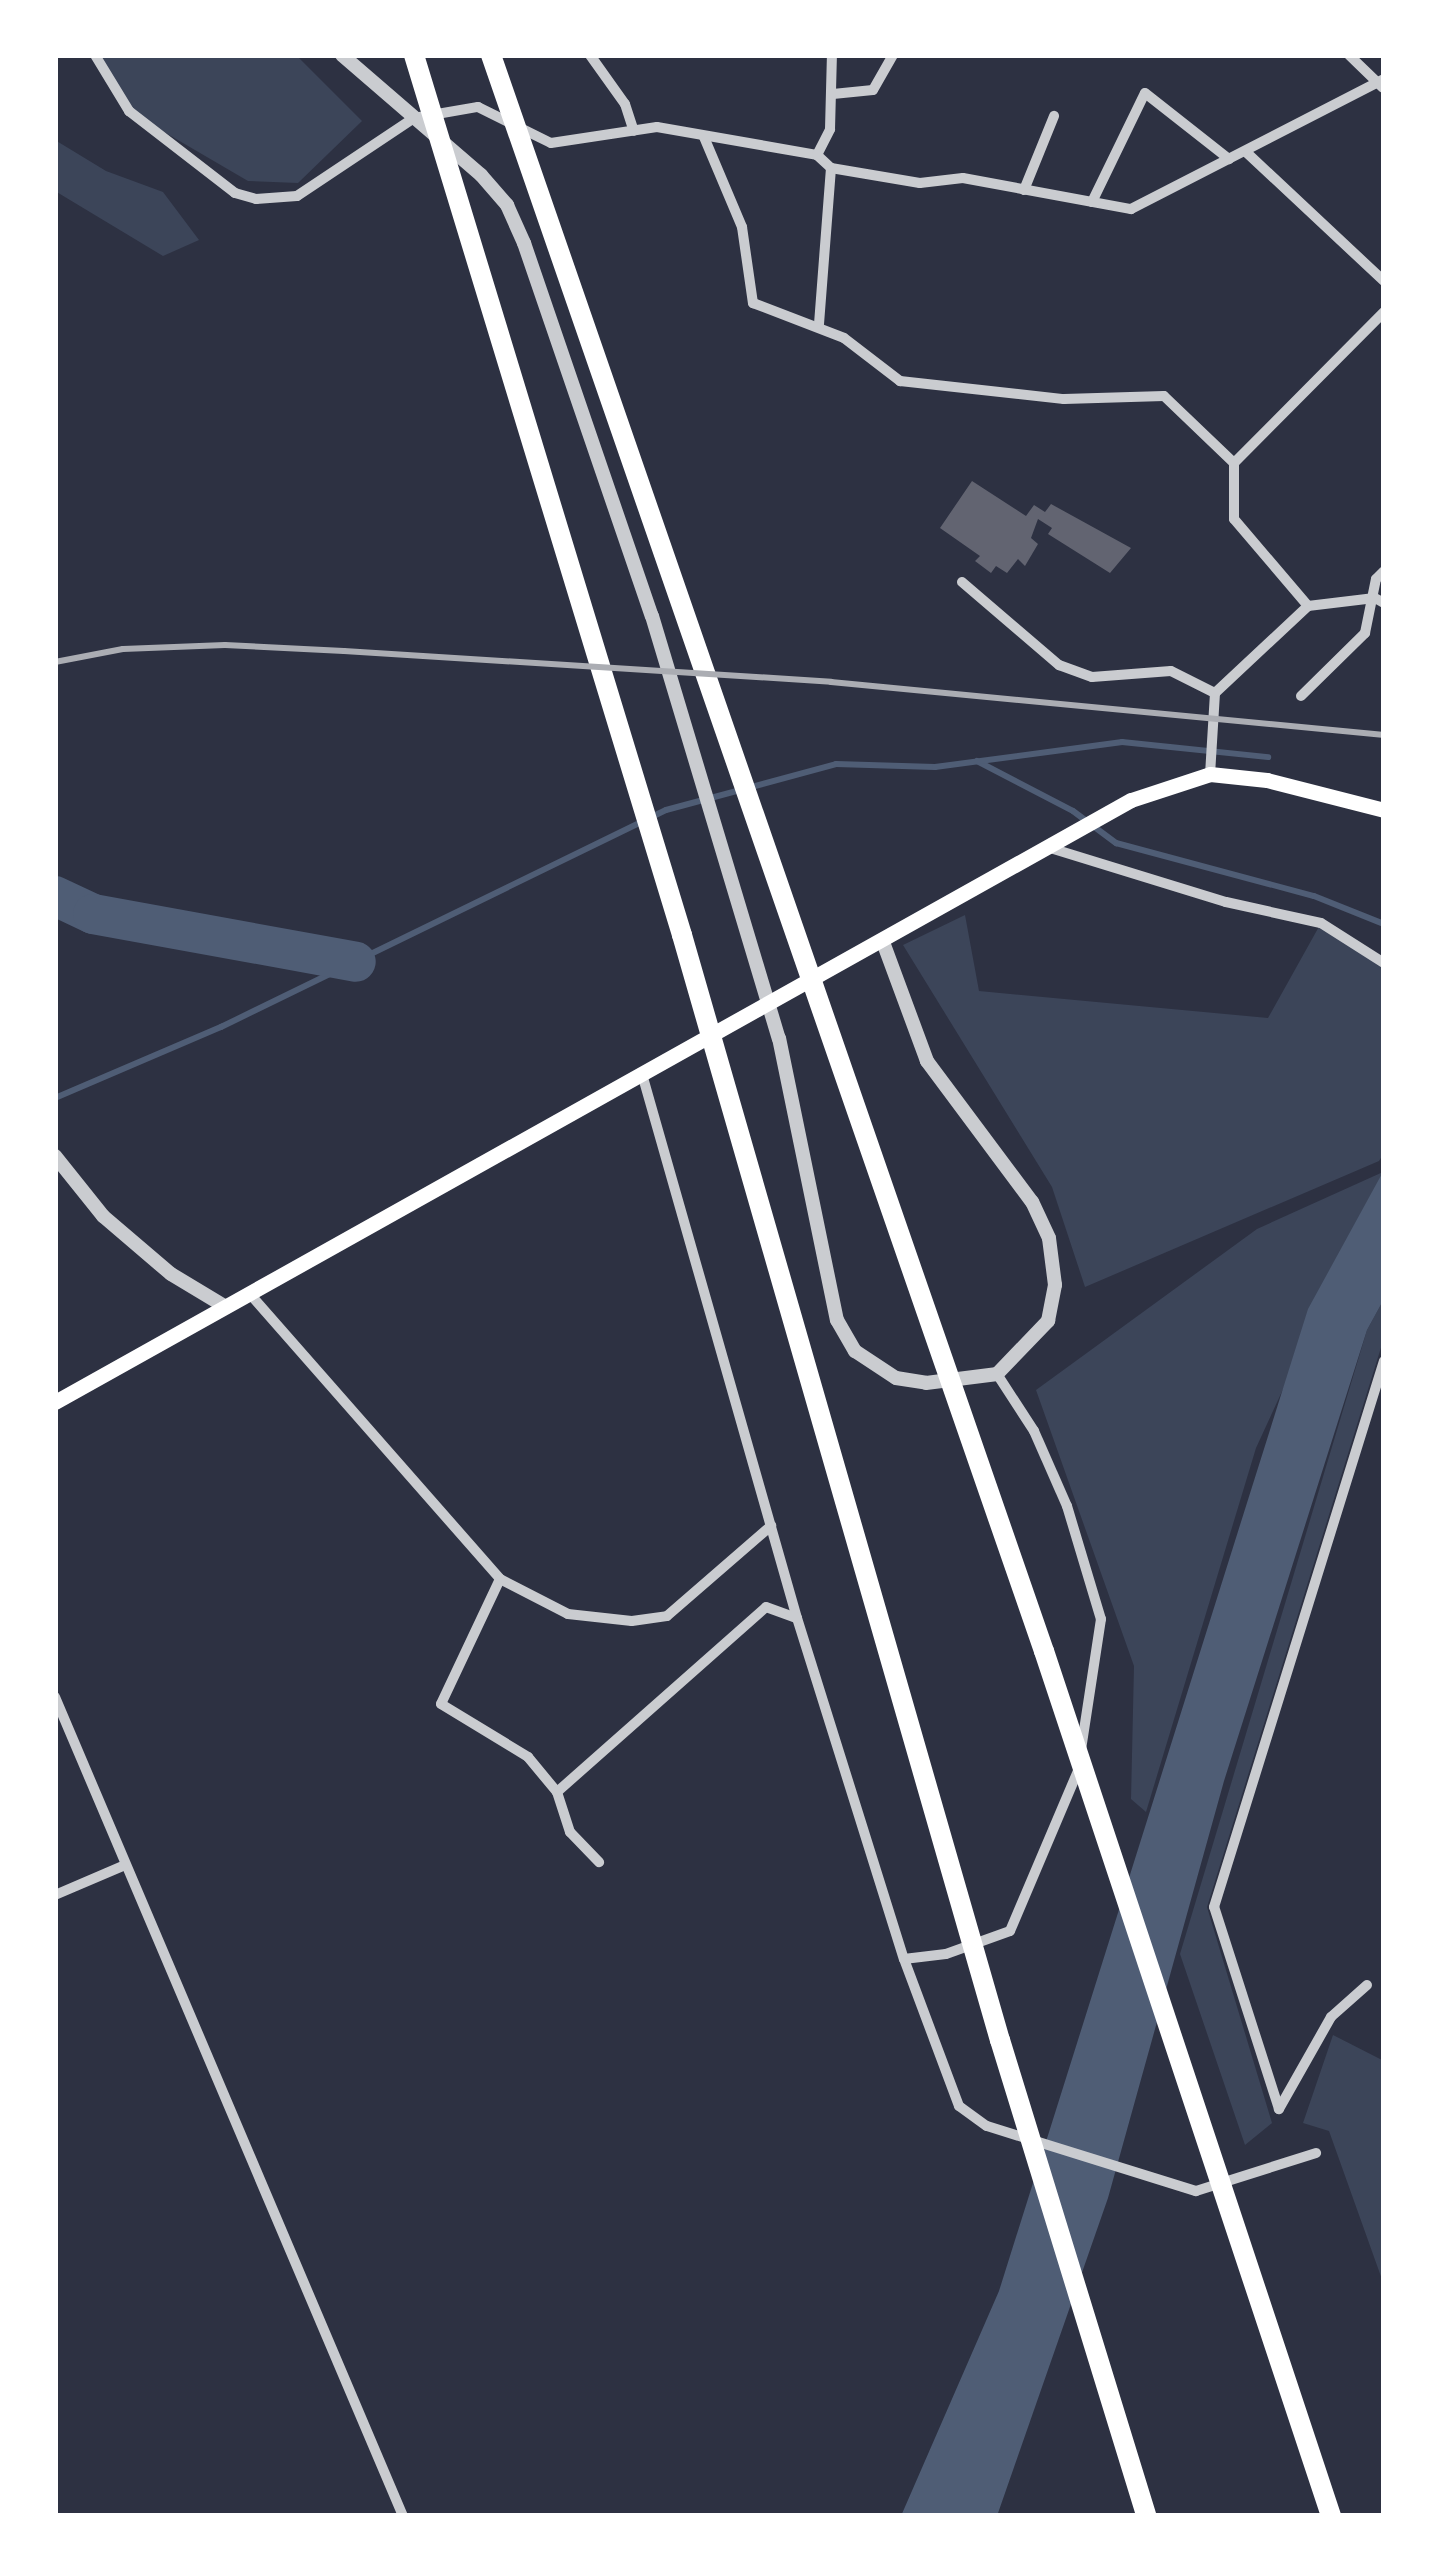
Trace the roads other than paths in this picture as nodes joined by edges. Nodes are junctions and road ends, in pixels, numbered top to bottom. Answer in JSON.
{"nodes":[{"id":1,"x":95,"y":55,"type":"edge"},
{"id":2,"x":342,"y":55,"type":"edge"},
{"id":3,"x":414,"y":55,"type":"edge"},
{"id":4,"x":491,"y":55,"type":"edge"},
{"id":5,"x":590,"y":55,"type":"edge"},
{"id":6,"x":832,"y":55,"type":"edge"},
{"id":7,"x":893,"y":55,"type":"edge"},
{"id":8,"x":1349,"y":55,"type":"edge"},
{"id":9,"x":1382,"y":84,"type":"edge"},
{"id":10,"x":833,"y":94,"type":"junction"},
{"id":11,"x":1054,"y":116,"type":"dead end"},
{"id":12,"x":414,"y":118,"type":"junction"},
{"id":13,"x":634,"y":131,"type":"junction"},
{"id":14,"x":704,"y":138,"type":"junction"},
{"id":15,"x":1246,"y":152,"type":"junction"},
{"id":16,"x":817,"y":155,"type":"junction"},
{"id":17,"x":1229,"y":159,"type":"junction"},
{"id":18,"x":831,"y":168,"type":"junction"},
{"id":19,"x":1024,"y":190,"type":"junction"},
{"id":20,"x":1092,"y":202,"type":"junction"},
{"id":21,"x":1384,"y":281,"type":"edge"},
{"id":22,"x":1384,"y":312,"type":"edge"},
{"id":23,"x":819,"y":325,"type":"junction"},
{"id":24,"x":1234,"y":463,"type":"junction"},
{"id":25,"x":1384,"y":570,"type":"edge"},
{"id":26,"x":962,"y":582,"type":"dead end"},
{"id":27,"x":1379,"y":600,"type":"edge"},
{"id":28,"x":1308,"y":606,"type":"junction"},
{"id":29,"x":1215,"y":694,"type":"junction"},
{"id":30,"x":1301,"y":696,"type":"dead end"},
{"id":31,"x":1210,"y":774,"type":"junction"},
{"id":32,"x":1384,"y":810,"type":"edge"},
{"id":33,"x":1046,"y":846,"type":"junction"},
{"id":34,"x":883,"y":942,"type":"junction"},
{"id":35,"x":1384,"y":963,"type":"edge"},
{"id":36,"x":642,"y":1074,"type":"junction"},
{"id":37,"x":55,"y":1156,"type":"edge"},
{"id":38,"x":249,"y":1293,"type":"junction"},
{"id":39,"x":226,"y":1307,"type":"junction"},
{"id":40,"x":1384,"y":1361,"type":"edge"},
{"id":41,"x":997,"y":1374,"type":"junction"},
{"id":42,"x":55,"y":1402,"type":"edge"},
{"id":43,"x":770,"y":1526,"type":"junction"},
{"id":44,"x":500,"y":1580,"type":"junction"},
{"id":45,"x":796,"y":1618,"type":"junction"},
{"id":46,"x":55,"y":1697,"type":"edge"},
{"id":47,"x":557,"y":1792,"type":"junction"},
{"id":48,"x":599,"y":1862,"type":"dead end"},
{"id":49,"x":126,"y":1864,"type":"junction"},
{"id":50,"x":55,"y":1895,"type":"edge"},
{"id":51,"x":904,"y":1959,"type":"junction"},
{"id":52,"x":1367,"y":1986,"type":"dead end"},
{"id":53,"x":1316,"y":2153,"type":"dead end"},
{"id":54,"x":403,"y":2516,"type":"edge"},
{"id":55,"x":1146,"y":2516,"type":"edge"},
{"id":56,"x":1331,"y":2516,"type":"edge"}],
"edges":[{"from":1,"to":12,"type":"street"},
{"from":2,"to":12,"type":"street"},
{"from":3,"to":55,"type":"highway"},
{"from":4,"to":56,"type":"highway"},
{"from":5,"to":13,"type":"street"},
{"from":6,"to":10,"type":"street"},
{"from":7,"to":10,"type":"street"},
{"from":8,"to":9,"type":"street"},
{"from":9,"to":15,"type":"street"},
{"from":10,"to":16,"type":"street"},
{"from":11,"to":19,"type":"street"},
{"from":12,"to":13,"type":"street"},
{"from":12,"to":41,"type":"street"},
{"from":13,"to":14,"type":"street"},
{"from":14,"to":16,"type":"street"},
{"from":14,"to":23,"type":"street"},
{"from":15,"to":17,"type":"street"},
{"from":15,"to":21,"type":"street"},
{"from":16,"to":18,"type":"street"},
{"from":17,"to":20,"type":"street"},
{"from":17,"to":20,"type":"street"},
{"from":18,"to":19,"type":"street"},
{"from":18,"to":23,"type":"street"},
{"from":19,"to":20,"type":"street"},
{"from":22,"to":24,"type":"street"},
{"from":23,"to":24,"type":"street"},
{"from":24,"to":28,"type":"street"},
{"from":25,"to":27,"type":"street"},
{"from":26,"to":29,"type":"street"},
{"from":27,"to":28,"type":"street"},
{"from":27,"to":30,"type":"street"},
{"from":28,"to":29,"type":"street"},
{"from":29,"to":31,"type":"street"},
{"from":31,"to":32,"type":"main road"},
{"from":31,"to":33,"type":"main road"},
{"from":33,"to":34,"type":"main road"},
{"from":33,"to":35,"type":"street"},
{"from":34,"to":36,"type":"main road"},
{"from":34,"to":41,"type":"street"},
{"from":36,"to":38,"type":"main road"},
{"from":36,"to":43,"type":"street"},
{"from":37,"to":39,"type":"street"},
{"from":38,"to":39,"type":"main road"},
{"from":38,"to":44,"type":"street"},
{"from":39,"to":42,"type":"main road"},
{"from":40,"to":52,"type":"street"},
{"from":41,"to":51,"type":"street"},
{"from":43,"to":44,"type":"street"},
{"from":43,"to":45,"type":"street"},
{"from":44,"to":47,"type":"street"},
{"from":45,"to":47,"type":"street"},
{"from":45,"to":51,"type":"street"},
{"from":46,"to":49,"type":"street"},
{"from":47,"to":48,"type":"street"},
{"from":49,"to":50,"type":"street"},
{"from":49,"to":54,"type":"street"},
{"from":51,"to":53,"type":"street"}]}
